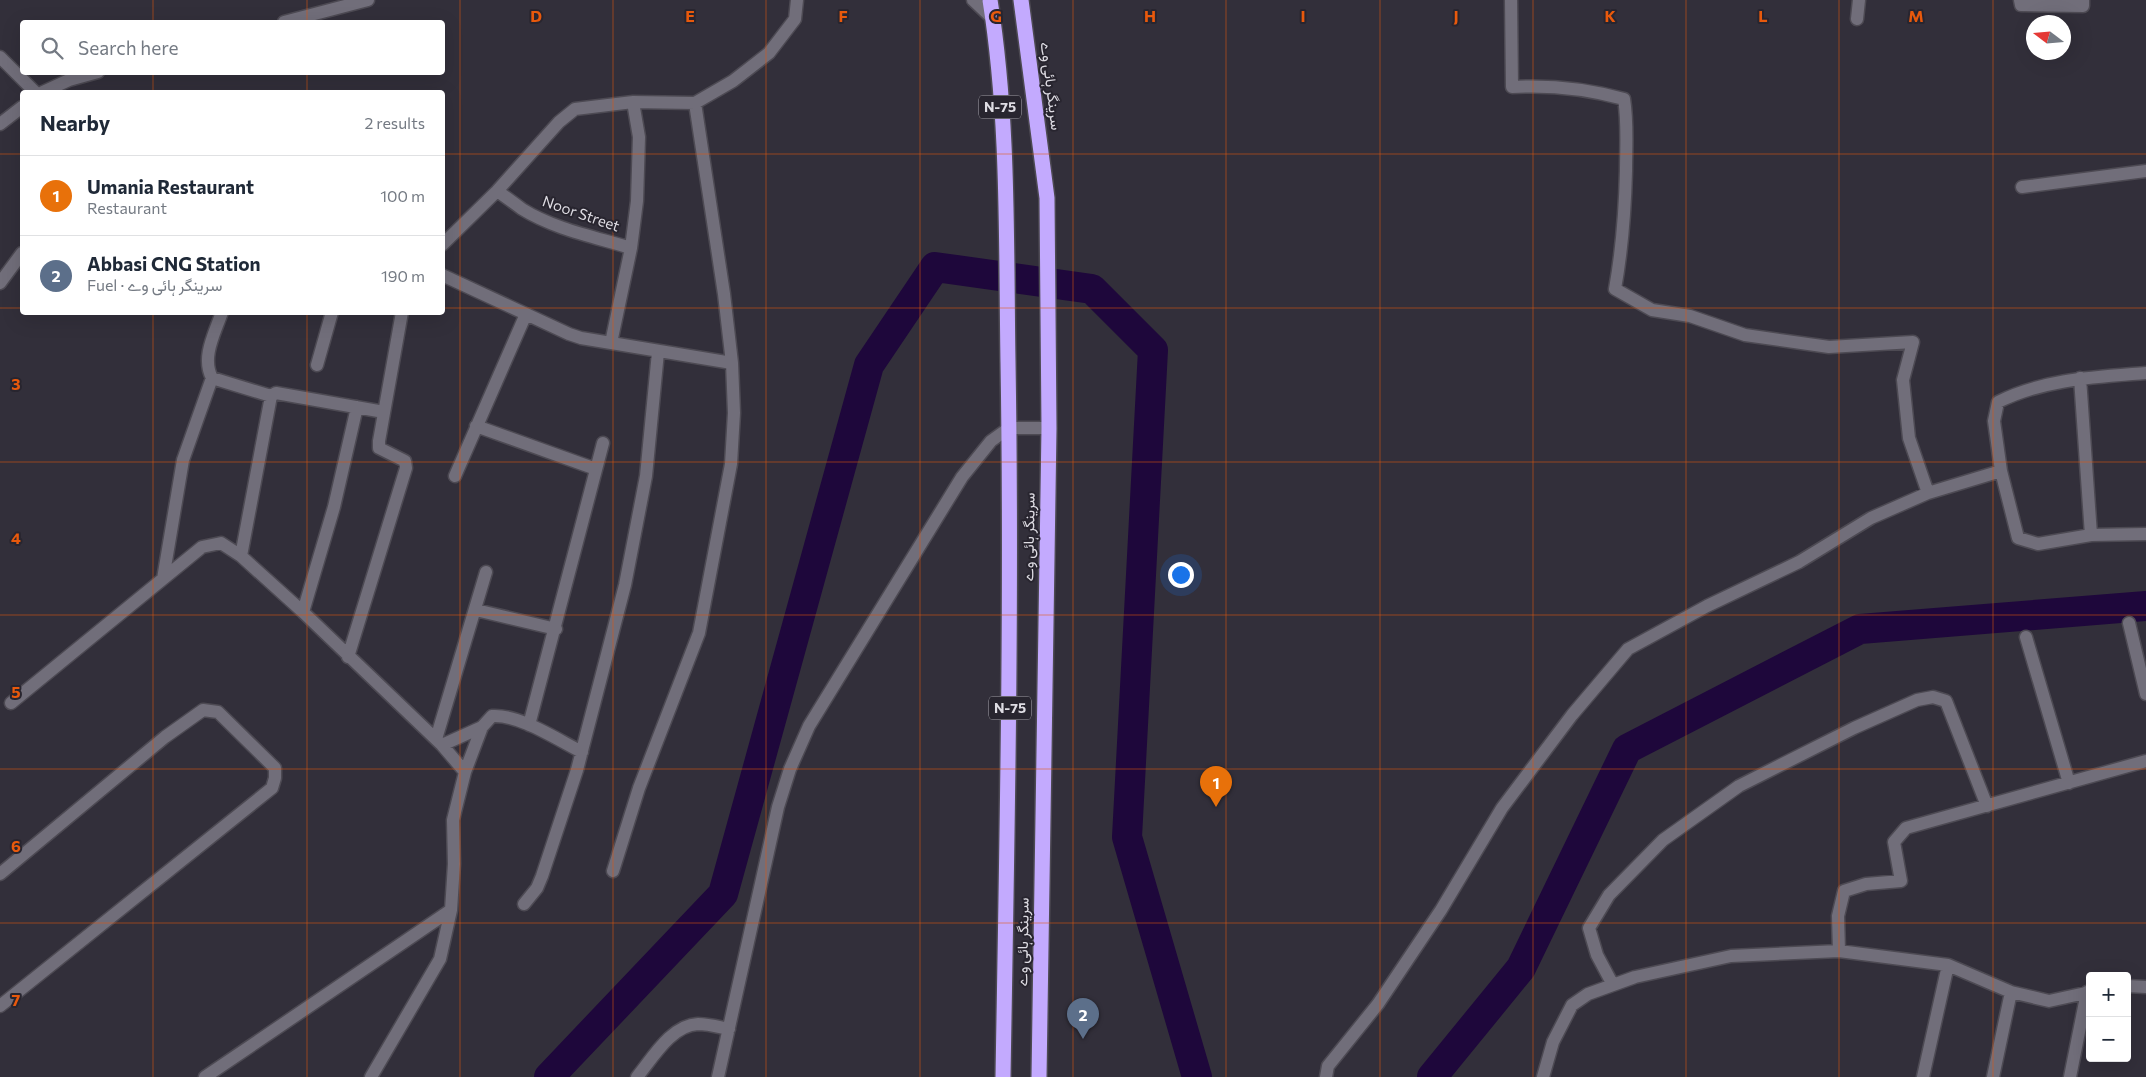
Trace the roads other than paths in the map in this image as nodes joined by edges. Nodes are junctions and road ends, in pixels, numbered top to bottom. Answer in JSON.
{"nodes":[{"id":1,"x":368,"y":0,"type":"edge"},
{"id":2,"x":797,"y":0,"type":"edge"},
{"id":3,"x":973,"y":0,"type":"edge"},
{"id":4,"x":990,"y":0,"type":"edge"},
{"id":5,"x":1021,"y":0,"type":"edge"},
{"id":6,"x":1511,"y":0,"type":"edge"},
{"id":7,"x":1860,"y":0,"type":"edge"},
{"id":8,"x":2020,"y":0,"type":"edge"},
{"id":9,"x":2083,"y":0,"type":"edge"},
{"id":10,"x":993,"y":19,"type":"junction"},
{"id":11,"x":1857,"y":19,"type":"dead end"},
{"id":12,"x":292,"y":20,"type":"edge"},
{"id":13,"x":0,"y":57,"type":"edge"},
{"id":14,"x":87,"y":75,"type":"edge"},
{"id":15,"x":33,"y":90,"type":"edge"},
{"id":16,"x":47,"y":90,"type":"edge"},
{"id":17,"x":633,"y":102,"type":"junction"},
{"id":18,"x":695,"y":102,"type":"junction"},
{"id":19,"x":20,"y":109,"type":"edge"},
{"id":20,"x":0,"y":124,"type":"edge"},
{"id":21,"x":2146,"y":171,"type":"edge"},
{"id":22,"x":2022,"y":187,"type":"dead end"},
{"id":23,"x":497,"y":191,"type":"junction"},
{"id":24,"x":445,"y":242,"type":"edge"},
{"id":25,"x":631,"y":248,"type":"junction"},
{"id":26,"x":20,"y":256,"type":"edge"},
{"id":27,"x":445,"y":276,"type":"edge"},
{"id":28,"x":0,"y":283,"type":"edge"},
{"id":29,"x":526,"y":314,"type":"junction"},
{"id":30,"x":221,"y":315,"type":"edge"},
{"id":31,"x":331,"y":315,"type":"edge"},
{"id":32,"x":401,"y":315,"type":"edge"},
{"id":33,"x":610,"y":343,"type":"junction"},
{"id":34,"x":658,"y":352,"type":"junction"},
{"id":35,"x":732,"y":363,"type":"junction"},
{"id":36,"x":317,"y":365,"type":"dead end"},
{"id":37,"x":2146,"y":374,"type":"edge"},
{"id":38,"x":212,"y":378,"type":"junction"},
{"id":39,"x":2080,"y":378,"type":"junction"},
{"id":40,"x":271,"y":396,"type":"junction"},
{"id":41,"x":357,"y":407,"type":"junction"},
{"id":42,"x":384,"y":412,"type":"junction"},
{"id":43,"x":476,"y":426,"type":"junction"},
{"id":44,"x":1009,"y":428,"type":"junction"},
{"id":45,"x":1049,"y":428,"type":"junction"},
{"id":46,"x":603,"y":443,"type":"dead end"},
{"id":47,"x":596,"y":469,"type":"junction"},
{"id":48,"x":2001,"y":471,"type":"junction"},
{"id":49,"x":455,"y":476,"type":"dead end"},
{"id":50,"x":1928,"y":493,"type":"junction"},
{"id":51,"x":2146,"y":534,"type":"edge"},
{"id":52,"x":2091,"y":535,"type":"junction"},
{"id":53,"x":241,"y":556,"type":"junction"},
{"id":54,"x":486,"y":572,"type":"dead end"},
{"id":55,"x":163,"y":579,"type":"junction"},
{"id":56,"x":476,"y":610,"type":"junction"},
{"id":57,"x":303,"y":612,"type":"junction"},
{"id":58,"x":2129,"y":623,"type":"dead end"},
{"id":59,"x":556,"y":629,"type":"junction"},
{"id":60,"x":2026,"y":637,"type":"dead end"},
{"id":61,"x":348,"y":657,"type":"junction"},
{"id":62,"x":2146,"y":694,"type":"edge"},
{"id":63,"x":11,"y":703,"type":"dead end"},
{"id":64,"x":530,"y":725,"type":"junction"},
{"id":65,"x":482,"y":727,"type":"junction"},
{"id":66,"x":439,"y":742,"type":"junction"},
{"id":67,"x":582,"y":752,"type":"junction"},
{"id":68,"x":2146,"y":761,"type":"edge"},
{"id":69,"x":465,"y":772,"type":"junction"},
{"id":70,"x":2069,"y":783,"type":"junction"},
{"id":71,"x":1987,"y":806,"type":"junction"},
{"id":72,"x":613,"y":871,"type":"dead end"},
{"id":73,"x":0,"y":874,"type":"edge"},
{"id":74,"x":524,"y":904,"type":"dead end"},
{"id":75,"x":452,"y":910,"type":"junction"},
{"id":76,"x":1839,"y":952,"type":"junction"},
{"id":77,"x":1948,"y":965,"type":"junction"},
{"id":78,"x":1613,"y":985,"type":"junction"},
{"id":79,"x":2131,"y":986,"type":"edge"},
{"id":80,"x":2146,"y":987,"type":"edge"},
{"id":81,"x":2011,"y":992,"type":"junction"},
{"id":82,"x":2086,"y":992,"type":"edge"},
{"id":83,"x":2086,"y":1001,"type":"edge"},
{"id":84,"x":0,"y":1006,"type":"edge"},
{"id":85,"x":729,"y":1029,"type":"junction"},
{"id":86,"x":205,"y":1077,"type":"edge"},
{"id":87,"x":371,"y":1077,"type":"edge"},
{"id":88,"x":637,"y":1077,"type":"edge"},
{"id":89,"x":718,"y":1077,"type":"edge"},
{"id":90,"x":1003,"y":1077,"type":"edge"},
{"id":91,"x":1039,"y":1077,"type":"edge"},
{"id":92,"x":1326,"y":1077,"type":"edge"},
{"id":93,"x":1543,"y":1077,"type":"edge"},
{"id":94,"x":1923,"y":1077,"type":"edge"},
{"id":95,"x":1993,"y":1077,"type":"edge"},
{"id":96,"x":2070,"y":1077,"type":"edge"}],
"edges":[{"from":1,"to":12,"type":"street"},
{"from":2,"to":18,"type":"street"},
{"from":3,"to":10,"type":"street"},
{"from":4,"to":10,"type":"highway","name":"سرینگر ہائی وے","number":"N-75"},
{"from":5,"to":45,"type":"highway","name":"سرینگر ہائی وے","number":"N-75"},
{"from":6,"to":50,"type":"street"},
{"from":7,"to":11,"type":"street"},
{"from":8,"to":9,"type":"street"},
{"from":10,"to":44,"type":"highway","name":"سرینگر ہائی وے","number":"N-75"},
{"from":13,"to":15,"type":"street"},
{"from":14,"to":16,"type":"street"},
{"from":17,"to":18,"type":"street"},
{"from":17,"to":23,"type":"street"},
{"from":17,"to":25,"type":"street"},
{"from":18,"to":35,"type":"street"},
{"from":19,"to":20,"type":"street"},
{"from":21,"to":22,"type":"street"},
{"from":23,"to":24,"type":"street"},
{"from":23,"to":25,"type":"street","name":"Noor Street"},
{"from":25,"to":33,"type":"street"},
{"from":26,"to":28,"type":"street"},
{"from":27,"to":29,"type":"street"},
{"from":29,"to":33,"type":"street"},
{"from":29,"to":43,"type":"street"},
{"from":30,"to":38,"type":"street"},
{"from":31,"to":36,"type":"street"},
{"from":32,"to":42,"type":"street"},
{"from":33,"to":34,"type":"street"},
{"from":34,"to":35,"type":"street"},
{"from":34,"to":67,"type":"street"},
{"from":35,"to":72,"type":"street"},
{"from":37,"to":39,"type":"street"},
{"from":38,"to":40,"type":"street"},
{"from":38,"to":55,"type":"street"},
{"from":39,"to":48,"type":"street"},
{"from":39,"to":52,"type":"street"},
{"from":40,"to":41,"type":"street"},
{"from":40,"to":53,"type":"street"},
{"from":41,"to":42,"type":"street"},
{"from":41,"to":57,"type":"street"},
{"from":42,"to":61,"type":"street"},
{"from":43,"to":47,"type":"street"},
{"from":43,"to":49,"type":"street"},
{"from":44,"to":45,"type":"street"},
{"from":44,"to":85,"type":"street"},
{"from":44,"to":90,"type":"highway","name":"سرینگر ہائی وے","number":"N-75"},
{"from":45,"to":91,"type":"highway","name":"سرینگر ہائی وے","number":"N-75"},
{"from":46,"to":47,"type":"street"},
{"from":47,"to":59,"type":"street"},
{"from":48,"to":50,"type":"street"},
{"from":48,"to":52,"type":"street"},
{"from":50,"to":92,"type":"street"},
{"from":51,"to":52,"type":"street"},
{"from":53,"to":55,"type":"street"},
{"from":53,"to":57,"type":"street"},
{"from":54,"to":56,"type":"street"},
{"from":55,"to":63,"type":"street"},
{"from":56,"to":59,"type":"street"},
{"from":56,"to":66,"type":"street"},
{"from":57,"to":61,"type":"street"},
{"from":58,"to":62,"type":"street"},
{"from":59,"to":64,"type":"street"},
{"from":60,"to":70,"type":"street"},
{"from":61,"to":66,"type":"street"},
{"from":64,"to":65,"type":"street"},
{"from":64,"to":67,"type":"street"},
{"from":65,"to":66,"type":"street"},
{"from":65,"to":69,"type":"street"},
{"from":66,"to":69,"type":"street"},
{"from":67,"to":74,"type":"street"},
{"from":68,"to":70,"type":"street"},
{"from":69,"to":75,"type":"street"},
{"from":70,"to":71,"type":"street"},
{"from":71,"to":76,"type":"street"},
{"from":71,"to":78,"type":"street"},
{"from":73,"to":84,"type":"street"},
{"from":75,"to":86,"type":"street"},
{"from":75,"to":87,"type":"street"},
{"from":76,"to":77,"type":"street"},
{"from":76,"to":78,"type":"street"},
{"from":77,"to":81,"type":"street"},
{"from":77,"to":94,"type":"street"},
{"from":78,"to":93,"type":"street"},
{"from":79,"to":80,"type":"street"},
{"from":81,"to":82,"type":"street"},
{"from":81,"to":95,"type":"street"},
{"from":83,"to":96,"type":"street"},
{"from":85,"to":88,"type":"street"},
{"from":85,"to":89,"type":"street"}]}
